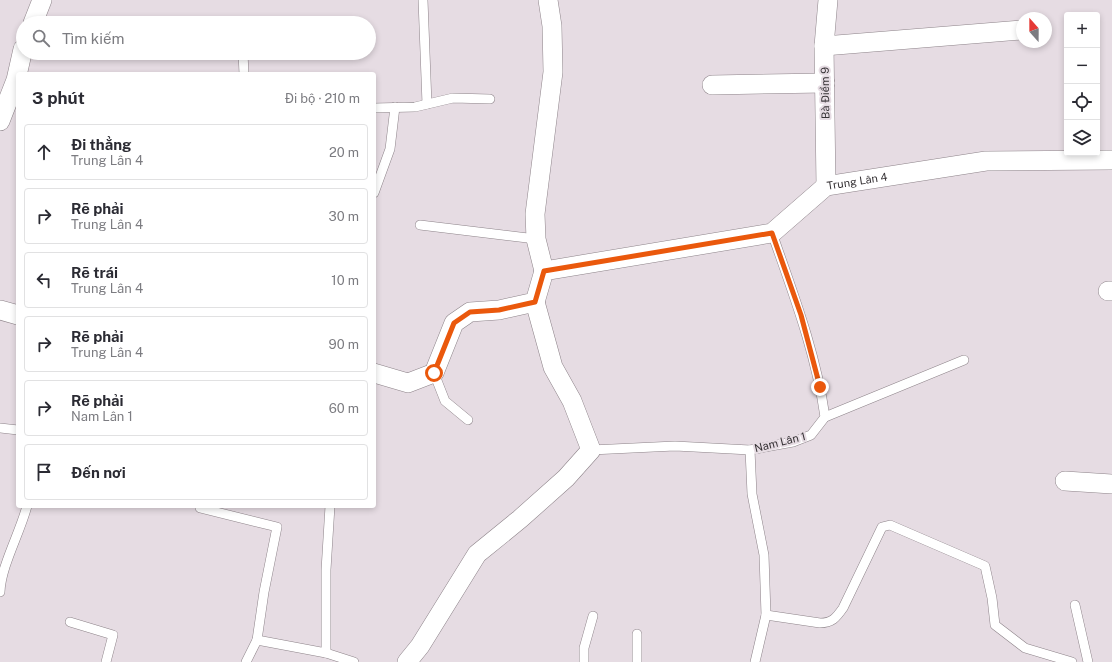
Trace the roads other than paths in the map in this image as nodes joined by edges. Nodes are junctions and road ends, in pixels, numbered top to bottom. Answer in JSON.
{"nodes":[{"id":1,"x":42,"y":0,"type":"edge"},
{"id":2,"x":423,"y":0,"type":"edge"},
{"id":3,"x":548,"y":0,"type":"edge"},
{"id":4,"x":828,"y":0,"type":"edge"},
{"id":5,"x":36,"y":16,"type":"edge"},
{"id":6,"x":1016,"y":30,"type":"edge"},
{"id":7,"x":824,"y":46,"type":"junction"},
{"id":8,"x":21,"y":60,"type":"edge"},
{"id":9,"x":243,"y":60,"type":"edge"},
{"id":10,"x":18,"y":72,"type":"edge"},
{"id":11,"x":244,"y":72,"type":"edge"},
{"id":12,"x":16,"y":80,"type":"edge"},
{"id":13,"x":825,"y":84,"type":"junction"},
{"id":14,"x":712,"y":86,"type":"dead end"},
{"id":15,"x":490,"y":99,"type":"dead end"},
{"id":16,"x":427,"y":104,"type":"junction"},
{"id":17,"x":395,"y":107,"type":"junction"},
{"id":18,"x":376,"y":108,"type":"edge"},
{"id":19,"x":0,"y":121,"type":"edge"},
{"id":20,"x":1112,"y":160,"type":"edge"},
{"id":21,"x":826,"y":186,"type":"junction"},
{"id":22,"x":376,"y":188,"type":"edge"},
{"id":23,"x":420,"y":225,"type":"dead end"},
{"id":24,"x":772,"y":233,"type":"junction"},
{"id":25,"x":536,"y":239,"type":"junction"},
{"id":26,"x":544,"y":271,"type":"junction"},
{"id":27,"x":535,"y":302,"type":"junction"},
{"id":28,"x":0,"y":310,"type":"edge"},
{"id":29,"x":16,"y":314,"type":"edge"},
{"id":30,"x":964,"y":360,"type":"dead end"},
{"id":31,"x":434,"y":373,"type":"junction"},
{"id":32,"x":376,"y":374,"type":"edge"},
{"id":33,"x":825,"y":417,"type":"junction"},
{"id":34,"x":468,"y":420,"type":"dead end"},
{"id":35,"x":0,"y":428,"type":"edge"},
{"id":36,"x":16,"y":430,"type":"edge"},
{"id":37,"x":591,"y":450,"type":"junction"},
{"id":38,"x":750,"y":450,"type":"junction"},
{"id":39,"x":1066,"y":481,"type":"dead end"},
{"id":40,"x":1112,"y":484,"type":"edge"},
{"id":41,"x":26,"y":508,"type":"edge"},
{"id":42,"x":200,"y":508,"type":"dead end"},
{"id":43,"x":330,"y":508,"type":"edge"},
{"id":44,"x":0,"y":592,"type":"edge"},
{"id":45,"x":1075,"y":605,"type":"dead end"},
{"id":46,"x":766,"y":615,"type":"junction"},
{"id":47,"x":593,"y":616,"type":"dead end"},
{"id":48,"x":70,"y":622,"type":"dead end"},
{"id":49,"x":636,"y":634,"type":"dead end"},
{"id":50,"x":257,"y":640,"type":"junction"},
{"id":51,"x":326,"y":653,"type":"junction"},
{"id":52,"x":106,"y":662,"type":"edge"},
{"id":53,"x":246,"y":662,"type":"edge"},
{"id":54,"x":354,"y":662,"type":"edge"},
{"id":55,"x":407,"y":662,"type":"edge"},
{"id":56,"x":584,"y":662,"type":"edge"},
{"id":57,"x":637,"y":662,"type":"edge"},
{"id":58,"x":755,"y":662,"type":"edge"},
{"id":59,"x":1072,"y":662,"type":"edge"},
{"id":60,"x":1088,"y":662,"type":"edge"}],
"edges":[{"from":1,"to":5,"type":"street"},
{"from":2,"to":16,"type":"lane"},
{"from":3,"to":25,"type":"street"},
{"from":4,"to":7,"type":"street","name":"Bà Điểm 9"},
{"from":6,"to":7,"type":"street"},
{"from":7,"to":13,"type":"street","name":"Bà Điểm 9"},
{"from":8,"to":10,"type":"street"},
{"from":9,"to":11,"type":"lane"},
{"from":12,"to":19,"type":"street"},
{"from":13,"to":14,"type":"street"},
{"from":13,"to":21,"type":"street","name":"Bà Điểm 9"},
{"from":15,"to":16,"type":"lane"},
{"from":16,"to":17,"type":"lane"},
{"from":17,"to":18,"type":"lane"},
{"from":17,"to":22,"type":"lane"},
{"from":20,"to":21,"type":"street","name":"Trung Lân 4"},
{"from":21,"to":24,"type":"street","name":"Trung Lân 4"},
{"from":23,"to":25,"type":"lane"},
{"from":24,"to":26,"type":"street"},
{"from":24,"to":33,"type":"lane"},
{"from":25,"to":26,"type":"street"},
{"from":26,"to":27,"type":"street"},
{"from":27,"to":31,"type":"street"},
{"from":27,"to":37,"type":"street"},
{"from":28,"to":29,"type":"street"},
{"from":30,"to":33,"type":"lane"},
{"from":31,"to":32,"type":"street"},
{"from":31,"to":34,"type":"lane"},
{"from":33,"to":38,"type":"lane","name":"Nam Lân 1"},
{"from":35,"to":36,"type":"lane"},
{"from":37,"to":38,"type":"lane"},
{"from":37,"to":55,"type":"street"},
{"from":38,"to":46,"type":"lane","name":"Nam Lân 1"},
{"from":39,"to":40,"type":"street"},
{"from":41,"to":44,"type":"lane"},
{"from":42,"to":50,"type":"lane"},
{"from":43,"to":51,"type":"lane"},
{"from":45,"to":60,"type":"lane"},
{"from":46,"to":58,"type":"lane","name":"Nam Lân 1"},
{"from":46,"to":59,"type":"lane"},
{"from":47,"to":56,"type":"lane"},
{"from":48,"to":52,"type":"lane"},
{"from":49,"to":57,"type":"lane"},
{"from":50,"to":51,"type":"lane"},
{"from":50,"to":53,"type":"lane"},
{"from":51,"to":54,"type":"lane"}]}
